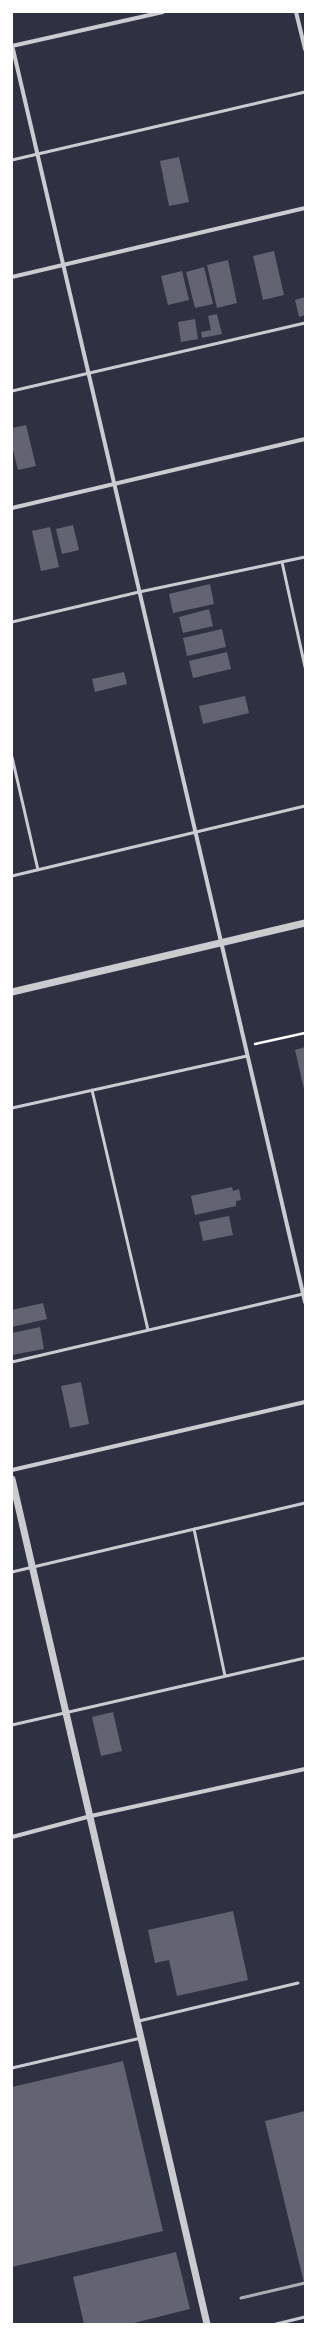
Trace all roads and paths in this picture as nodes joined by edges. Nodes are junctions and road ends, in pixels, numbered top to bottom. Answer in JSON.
{"nodes":[{"id":1,"x":163,"y":12,"type":"edge"},
{"id":2,"x":296,"y":12,"type":"edge"},
{"id":3,"x":12,"y":46,"type":"edge"},
{"id":4,"x":305,"y":49,"type":"edge"},
{"id":5,"x":305,"y":92,"type":"edge"},
{"id":6,"x":37,"y":155,"type":"junction"},
{"id":7,"x":12,"y":160,"type":"edge"},
{"id":8,"x":305,"y":208,"type":"edge"},
{"id":9,"x":63,"y":265,"type":"junction"},
{"id":10,"x":12,"y":277,"type":"edge"},
{"id":11,"x":305,"y":323,"type":"edge"},
{"id":12,"x":88,"y":373,"type":"junction"},
{"id":13,"x":12,"y":391,"type":"edge"},
{"id":14,"x":305,"y":439,"type":"edge"},
{"id":15,"x":114,"y":484,"type":"junction"},
{"id":16,"x":12,"y":508,"type":"edge"},
{"id":17,"x":305,"y":557,"type":"edge"},
{"id":18,"x":282,"y":562,"type":"junction"},
{"id":19,"x":139,"y":592,"type":"junction"},
{"id":20,"x":12,"y":622,"type":"edge"},
{"id":21,"x":305,"y":667,"type":"edge"},
{"id":22,"x":12,"y":757,"type":"edge"},
{"id":23,"x":305,"y":806,"type":"edge"},
{"id":24,"x":195,"y":832,"type":"junction"},
{"id":25,"x":38,"y":870,"type":"junction"},
{"id":26,"x":12,"y":876,"type":"edge"},
{"id":27,"x":305,"y":923,"type":"edge"},
{"id":28,"x":221,"y":943,"type":"junction"},
{"id":29,"x":12,"y":992,"type":"edge"},
{"id":30,"x":305,"y":1033,"type":"edge"},
{"id":31,"x":245,"y":1047,"type":"junction"},
{"id":32,"x":247,"y":1056,"type":"junction"},
{"id":33,"x":92,"y":1090,"type":"junction"},
{"id":34,"x":12,"y":1108,"type":"edge"},
{"id":35,"x":303,"y":1294,"type":"junction"},
{"id":36,"x":305,"y":1302,"type":"edge"},
{"id":37,"x":148,"y":1330,"type":"junction"},
{"id":38,"x":12,"y":1362,"type":"edge"},
{"id":39,"x":305,"y":1402,"type":"edge"},
{"id":40,"x":12,"y":1470,"type":"edge"},
{"id":41,"x":12,"y":1479,"type":"edge"},
{"id":42,"x":305,"y":1503,"type":"edge"},
{"id":43,"x":194,"y":1529,"type":"junction"},
{"id":44,"x":32,"y":1567,"type":"junction"},
{"id":45,"x":12,"y":1572,"type":"edge"},
{"id":46,"x":305,"y":1658,"type":"edge"},
{"id":47,"x":225,"y":1676,"type":"junction"},
{"id":48,"x":66,"y":1712,"type":"junction"},
{"id":49,"x":12,"y":1725,"type":"edge"},
{"id":50,"x":305,"y":1769,"type":"edge"},
{"id":51,"x":91,"y":1816,"type":"junction"},
{"id":52,"x":12,"y":1837,"type":"edge"},
{"id":53,"x":298,"y":1984,"type":"dead end"},
{"id":54,"x":139,"y":2022,"type":"junction"},
{"id":55,"x":142,"y":2038,"type":"junction"},
{"id":56,"x":12,"y":2068,"type":"edge"},
{"id":57,"x":305,"y":2317,"type":"edge"},
{"id":58,"x":207,"y":2324,"type":"edge"},
{"id":59,"x":276,"y":2324,"type":"edge"}],
"edges":[{"from":1,"to":3,"type":"street"},
{"from":2,"to":4,"type":"street"},
{"from":3,"to":6,"type":"street"},
{"from":5,"to":6,"type":"lane"},
{"from":6,"to":7,"type":"lane"},
{"from":6,"to":9,"type":"street"},
{"from":8,"to":9,"type":"street"},
{"from":9,"to":10,"type":"street"},
{"from":9,"to":12,"type":"street"},
{"from":11,"to":12,"type":"lane"},
{"from":12,"to":13,"type":"lane"},
{"from":12,"to":15,"type":"street"},
{"from":14,"to":15,"type":"street"},
{"from":15,"to":16,"type":"street"},
{"from":15,"to":19,"type":"street"},
{"from":17,"to":18,"type":"lane"},
{"from":18,"to":19,"type":"lane"},
{"from":18,"to":21,"type":"lane"},
{"from":19,"to":20,"type":"lane"},
{"from":19,"to":24,"type":"street"},
{"from":22,"to":25,"type":"lane"},
{"from":23,"to":24,"type":"lane"},
{"from":24,"to":25,"type":"lane"},
{"from":24,"to":28,"type":"street"},
{"from":25,"to":26,"type":"lane"},
{"from":27,"to":28,"type":"street"},
{"from":28,"to":29,"type":"street"},
{"from":28,"to":31,"type":"street"},
{"from":30,"to":31,"type":"path"},
{"from":31,"to":32,"type":"street"},
{"from":32,"to":33,"type":"lane"},
{"from":32,"to":35,"type":"street"},
{"from":33,"to":34,"type":"lane"},
{"from":33,"to":37,"type":"lane"},
{"from":35,"to":36,"type":"street"},
{"from":35,"to":37,"type":"lane"},
{"from":37,"to":38,"type":"lane"},
{"from":39,"to":40,"type":"street"},
{"from":41,"to":44,"type":"street"},
{"from":42,"to":43,"type":"lane"},
{"from":43,"to":44,"type":"lane"},
{"from":43,"to":47,"type":"lane"},
{"from":44,"to":45,"type":"lane"},
{"from":44,"to":48,"type":"street"},
{"from":46,"to":47,"type":"lane"},
{"from":47,"to":48,"type":"lane"},
{"from":48,"to":49,"type":"lane"},
{"from":48,"to":51,"type":"street"},
{"from":50,"to":51,"type":"street"},
{"from":51,"to":52,"type":"street"},
{"from":51,"to":54,"type":"street"},
{"from":53,"to":54,"type":"lane"},
{"from":54,"to":55,"type":"street"},
{"from":55,"to":56,"type":"lane"},
{"from":55,"to":58,"type":"street"},
{"from":57,"to":59,"type":"lane"}]}
